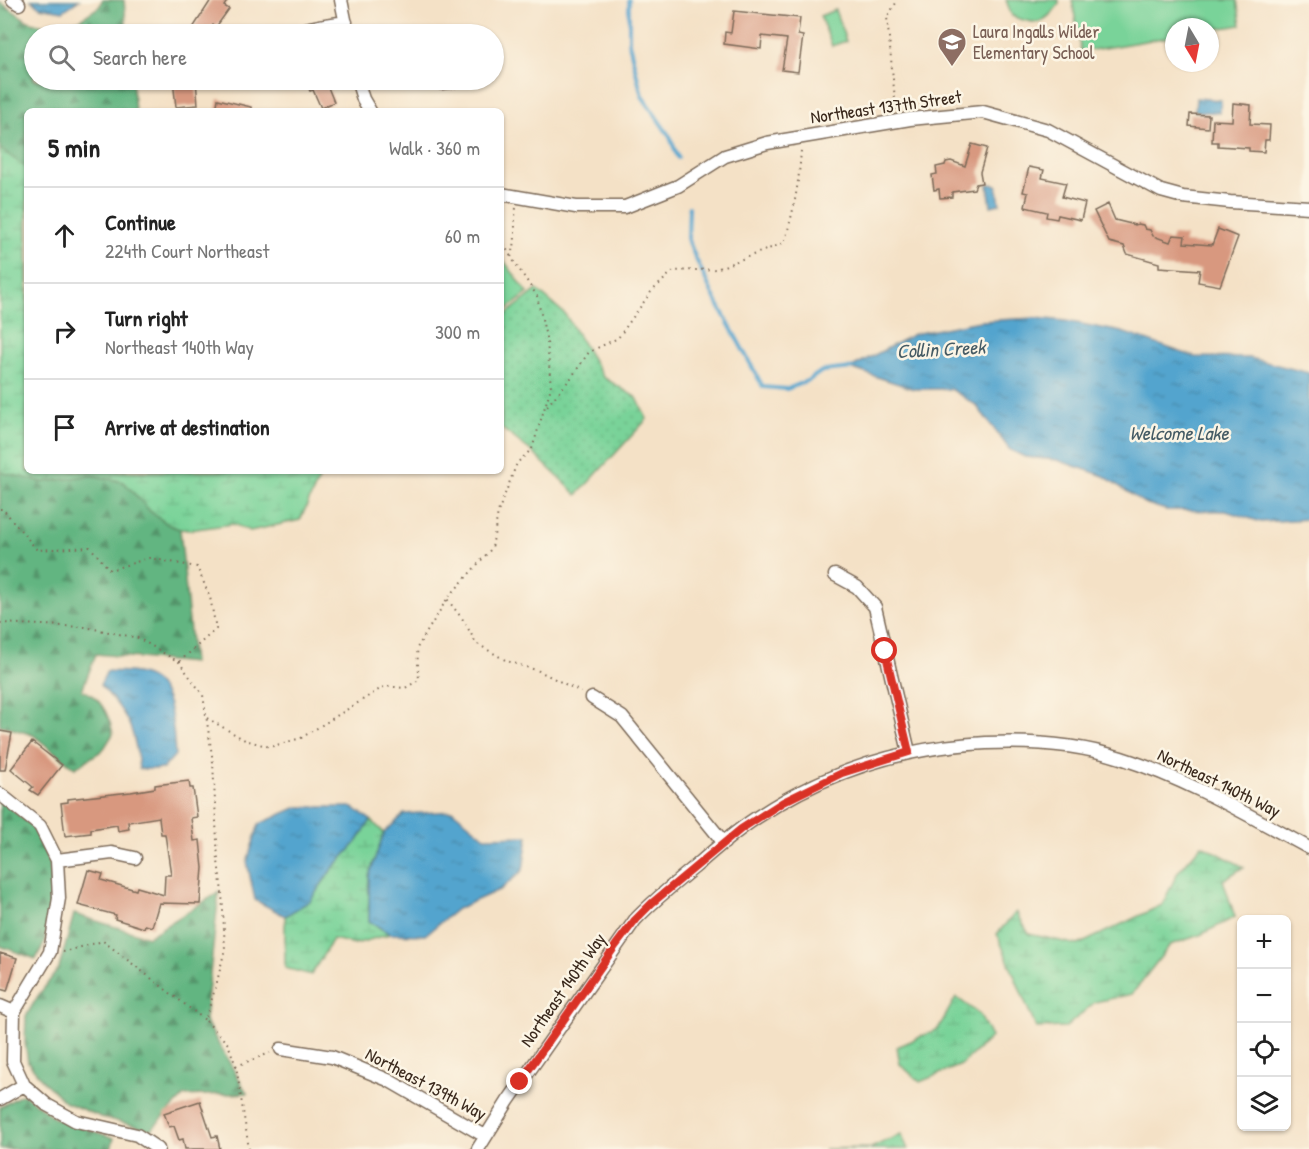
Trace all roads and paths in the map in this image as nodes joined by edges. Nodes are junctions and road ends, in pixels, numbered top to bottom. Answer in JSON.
{"nodes":[{"id":1,"x":341,"y":0,"type":"edge"},
{"id":2,"x":898,"y":0,"type":"edge"},
{"id":3,"x":346,"y":24,"type":"edge"},
{"id":4,"x":360,"y":90,"type":"edge"},
{"id":5,"x":368,"y":108,"type":"edge"},
{"id":6,"x":897,"y":121,"type":"junction"},
{"id":7,"x":802,"y":138,"type":"junction"},
{"id":8,"x":504,"y":195,"type":"edge"},
{"id":9,"x":518,"y":197,"type":"junction"},
{"id":10,"x":1309,"y":207,"type":"edge"},
{"id":11,"x":504,"y":244,"type":"edge"},
{"id":12,"x":511,"y":257,"type":"junction"},
{"id":13,"x":545,"y":408,"type":"junction"},
{"id":14,"x":0,"y":509,"type":"edge"},
{"id":15,"x":835,"y":575,"type":"dead end"},
{"id":16,"x":447,"y":599,"type":"junction"},
{"id":17,"x":0,"y":623,"type":"edge"},
{"id":18,"x":179,"y":662,"type":"junction"},
{"id":19,"x":592,"y":698,"type":"joint"},
{"id":20,"x":207,"y":718,"type":"junction"},
{"id":21,"x":909,"y":752,"type":"junction"},
{"id":22,"x":0,"y":794,"type":"edge"},
{"id":23,"x":724,"y":843,"type":"junction"},
{"id":24,"x":1309,"y":848,"type":"edge"},
{"id":25,"x":135,"y":858,"type":"dead end"},
{"id":26,"x":57,"y":860,"type":"junction"},
{"id":27,"x":50,"y":952,"type":"junction"},
{"id":28,"x":0,"y":1006,"type":"edge"},
{"id":29,"x":14,"y":1012,"type":"junction"},
{"id":30,"x":205,"y":1020,"type":"junction"},
{"id":31,"x":281,"y":1049,"type":"joint"},
{"id":32,"x":236,"y":1066,"type":"junction"},
{"id":33,"x":24,"y":1085,"type":"junction"},
{"id":34,"x":0,"y":1099,"type":"edge"},
{"id":35,"x":485,"y":1136,"type":"junction"},
{"id":36,"x":158,"y":1149,"type":"edge"},
{"id":37,"x":249,"y":1149,"type":"edge"},
{"id":38,"x":478,"y":1149,"type":"edge"}],
"edges":[{"from":1,"to":3,"type":"street"},
{"from":2,"to":6,"type":"path"},
{"from":4,"to":5,"type":"street"},
{"from":6,"to":7,"type":"street","name":"Northeast 137th Street"},
{"from":6,"to":10,"type":"street","name":"Northeast 137th Street"},
{"from":7,"to":9,"type":"street","name":"Northeast 137th Street"},
{"from":7,"to":13,"type":"path"},
{"from":8,"to":9,"type":"street","name":"Northeast 137th Street"},
{"from":9,"to":12,"type":"path"},
{"from":11,"to":12,"type":"path"},
{"from":12,"to":13,"type":"path"},
{"from":13,"to":16,"type":"path"},
{"from":14,"to":18,"type":"path"},
{"from":15,"to":21,"type":"street"},
{"from":16,"to":19,"type":"path"},
{"from":16,"to":20,"type":"path"},
{"from":17,"to":18,"type":"path"},
{"from":18,"to":20,"type":"path"},
{"from":19,"to":23,"type":"street"},
{"from":20,"to":30,"type":"path"},
{"from":21,"to":23,"type":"street","name":"Northeast 140th Way"},
{"from":21,"to":24,"type":"street","name":"Northeast 140th Way"},
{"from":22,"to":26,"type":"street"},
{"from":23,"to":35,"type":"street","name":"Northeast 140th Way"},
{"from":25,"to":26,"type":"street"},
{"from":26,"to":27,"type":"street"},
{"from":27,"to":29,"type":"street"},
{"from":27,"to":30,"type":"path"},
{"from":28,"to":29,"type":"street"},
{"from":29,"to":33,"type":"street"},
{"from":30,"to":32,"type":"path"},
{"from":31,"to":32,"type":"path"},
{"from":31,"to":35,"type":"street","name":"Northeast 139th Way"},
{"from":32,"to":37,"type":"path"},
{"from":33,"to":34,"type":"street"},
{"from":33,"to":36,"type":"street"},
{"from":35,"to":38,"type":"street","name":"Northeast 140th Way"}]}
